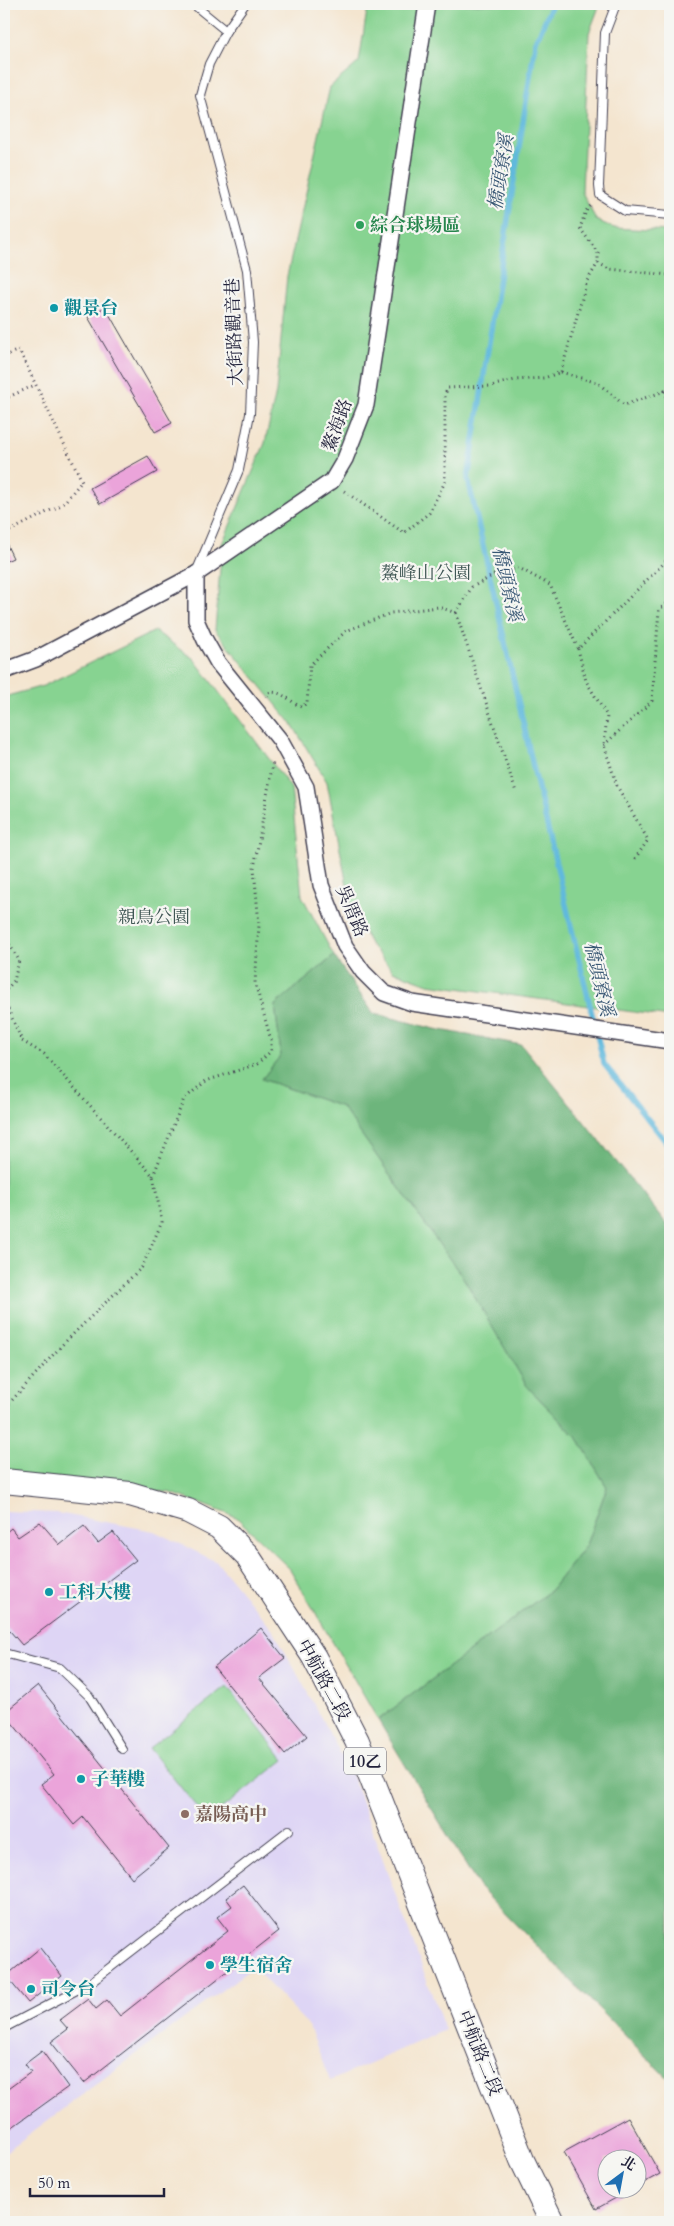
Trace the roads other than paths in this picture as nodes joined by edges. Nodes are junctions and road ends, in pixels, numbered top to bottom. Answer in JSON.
{"nodes":[{"id":1,"x":193,"y":4,"type":"edge"},
{"id":2,"x":245,"y":4,"type":"edge"},
{"id":3,"x":427,"y":4,"type":"edge"},
{"id":4,"x":616,"y":4,"type":"edge"},
{"id":5,"x":226,"y":31,"type":"junction"},
{"id":6,"x":670,"y":215,"type":"edge"},
{"id":7,"x":196,"y":574,"type":"junction"},
{"id":8,"x":4,"y":671,"type":"edge"},
{"id":9,"x":670,"y":1041,"type":"edge"},
{"id":10,"x":4,"y":1481,"type":"edge"},
{"id":11,"x":4,"y":1653,"type":"edge"},
{"id":12,"x":122,"y":1749,"type":"dead end"},
{"id":13,"x":289,"y":1830,"type":"dead end"},
{"id":14,"x":4,"y":2028,"type":"edge"},
{"id":15,"x":552,"y":2222,"type":"edge"}],
"edges":[{"from":1,"to":5,"type":"lane"},
{"from":2,"to":5,"type":"lane","name":"大街路觀音巷"},
{"from":3,"to":7,"type":"street","name":"鰲海路"},
{"from":4,"to":6,"type":"lane"},
{"from":5,"to":7,"type":"lane","name":"大街路觀音巷"},
{"from":7,"to":8,"type":"street","name":"鰲海路"},
{"from":7,"to":9,"type":"street","name":"吳厝路"},
{"from":10,"to":15,"type":"main road","name":"中航路二段","number":"10乙"},
{"from":11,"to":12,"type":"lane"},
{"from":13,"to":14,"type":"lane"}]}
